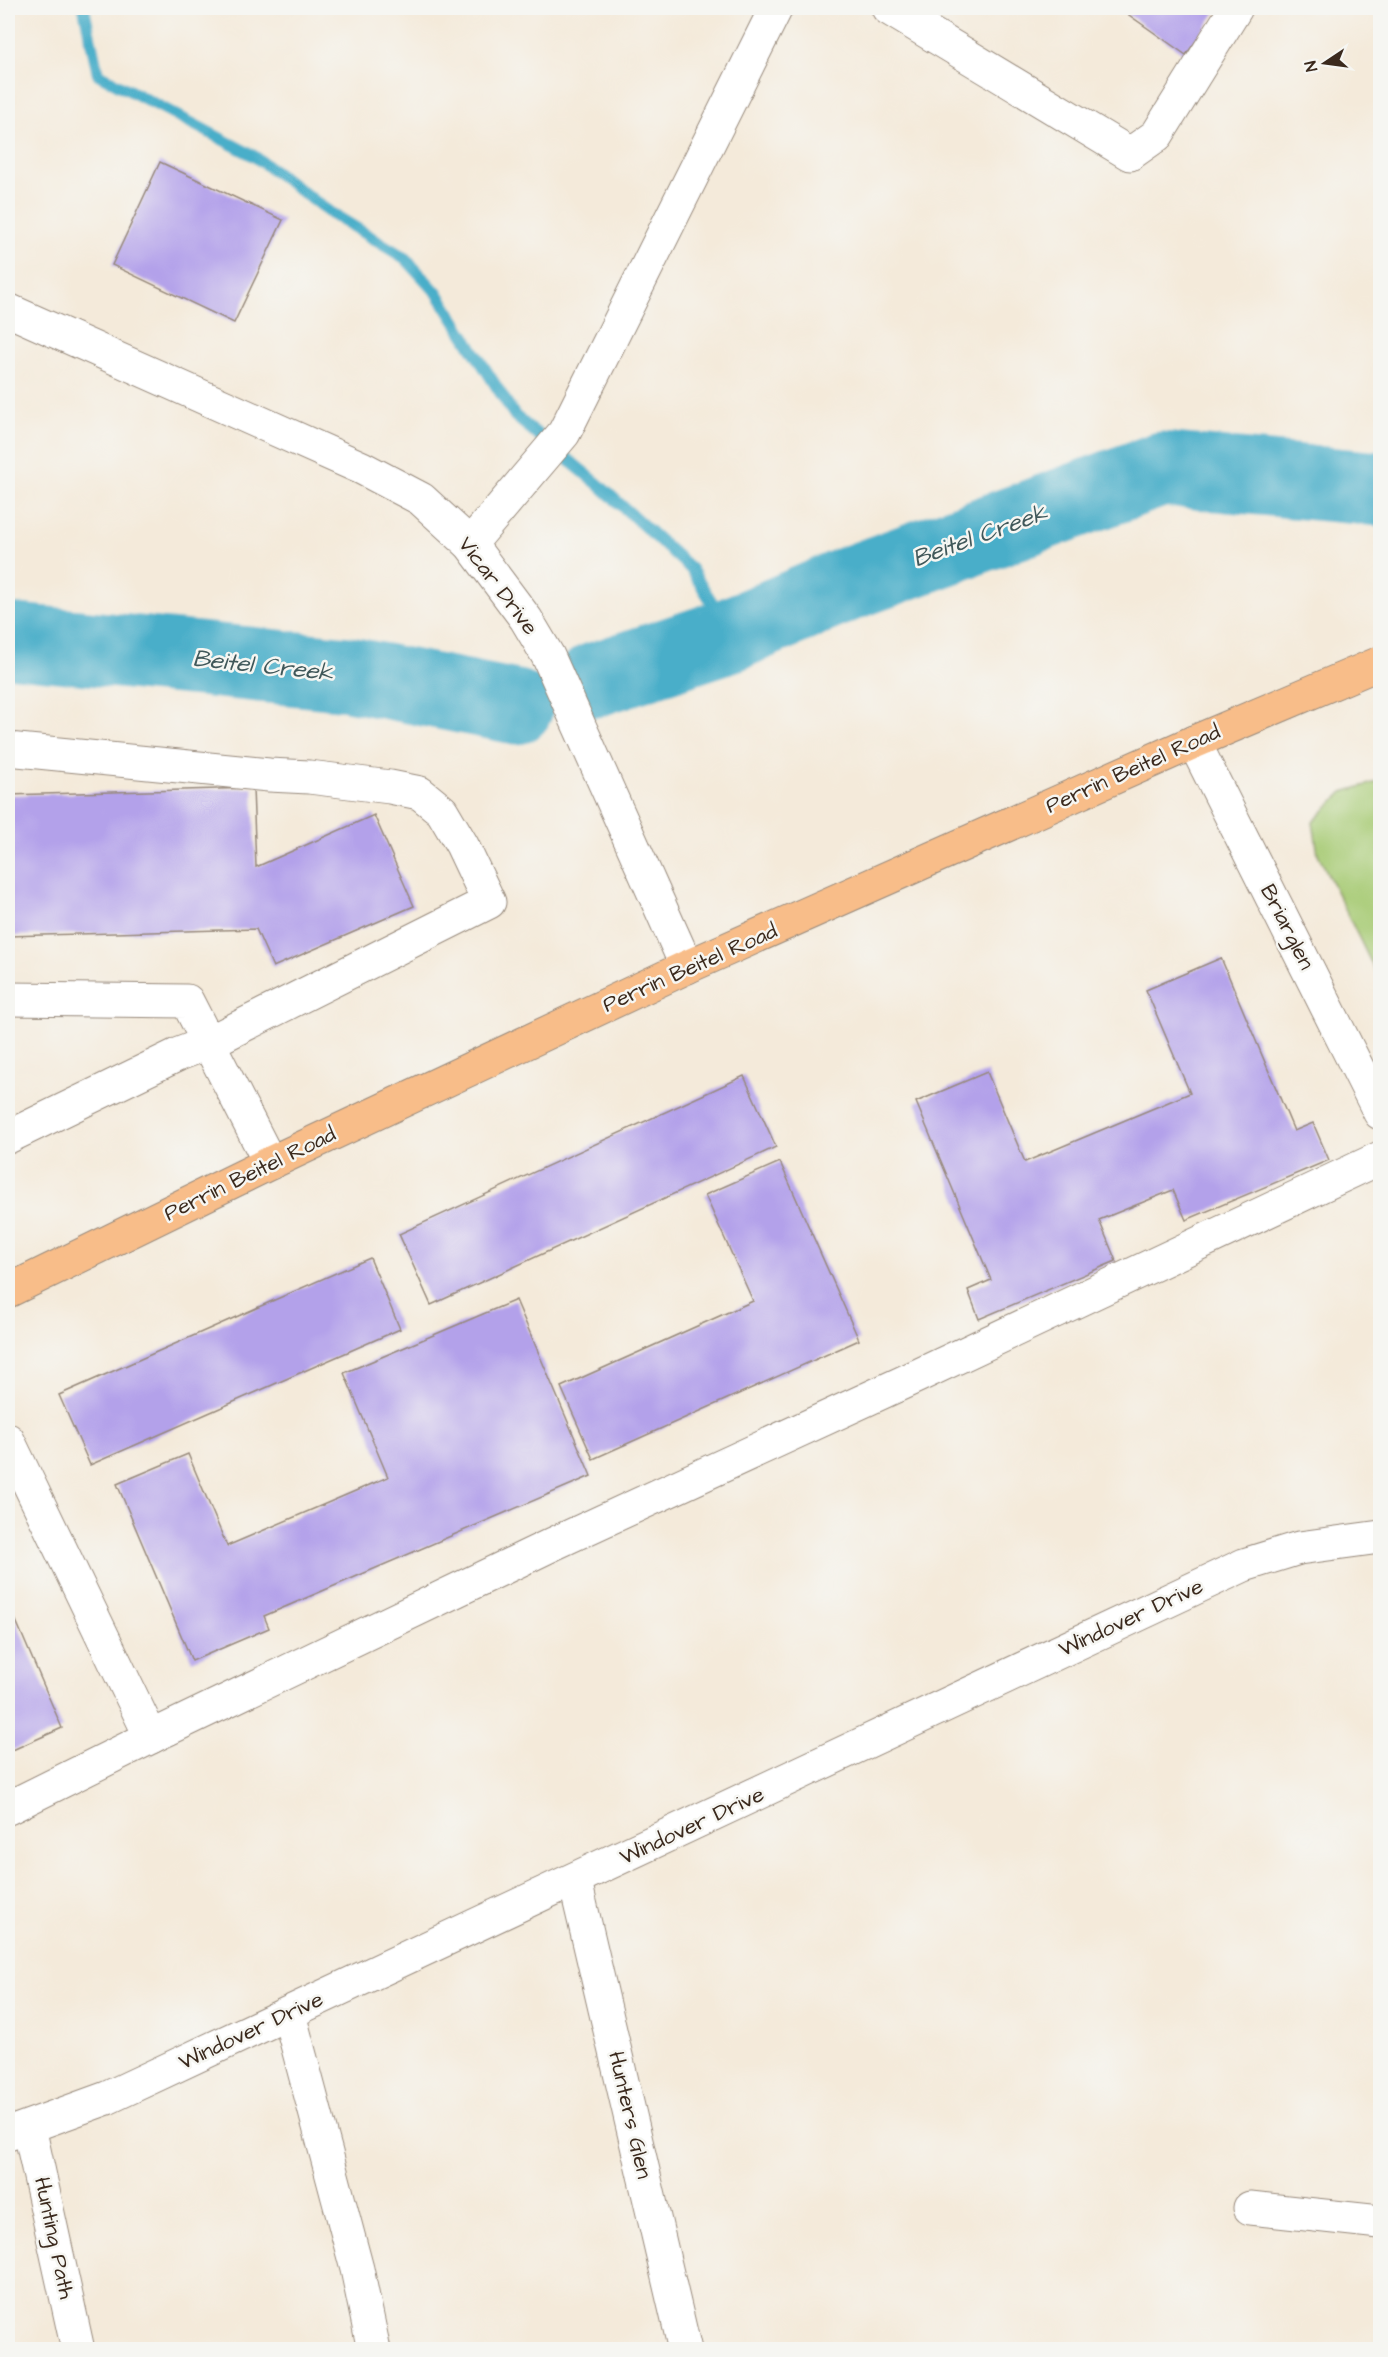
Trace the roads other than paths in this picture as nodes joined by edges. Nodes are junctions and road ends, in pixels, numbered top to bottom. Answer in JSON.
{"nodes":[{"id":1,"x":776,"y":8,"type":"edge"},
{"id":2,"x":888,"y":8,"type":"edge"},
{"id":3,"x":1236,"y":8,"type":"edge"},
{"id":4,"x":8,"y":310,"type":"edge"},
{"id":5,"x":470,"y":544,"type":"junction"},
{"id":6,"x":1380,"y":663,"type":"edge"},
{"id":7,"x":1194,"y":742,"type":"junction"},
{"id":8,"x":8,"y":749,"type":"edge"},
{"id":9,"x":687,"y":967,"type":"junction"},
{"id":10,"x":8,"y":999,"type":"edge"},
{"id":11,"x":208,"y":1042,"type":"junction"},
{"id":12,"x":1380,"y":1113,"type":"edge"},
{"id":13,"x":8,"y":1137,"type":"edge"},
{"id":14,"x":1380,"y":1158,"type":"edge"},
{"id":15,"x":270,"y":1163,"type":"junction"},
{"id":16,"x":8,"y":1291,"type":"edge"},
{"id":17,"x":8,"y":1440,"type":"edge"},
{"id":18,"x":1380,"y":1537,"type":"edge"},
{"id":19,"x":151,"y":1737,"type":"junction"},
{"id":20,"x":8,"y":1808,"type":"edge"},
{"id":21,"x":575,"y":1881,"type":"junction"},
{"id":22,"x":289,"y":2014,"type":"junction"},
{"id":23,"x":18,"y":2130,"type":"edge"},
{"id":24,"x":1250,"y":2208,"type":"dead end"},
{"id":25,"x":1380,"y":2222,"type":"edge"},
{"id":26,"x":78,"y":2349,"type":"edge"},
{"id":27,"x":374,"y":2349,"type":"edge"},
{"id":28,"x":685,"y":2349,"type":"edge"}],
"edges":[{"from":1,"to":5,"type":"street"},
{"from":2,"to":3,"type":"street"},
{"from":4,"to":5,"type":"street","name":"Vicar Drive"},
{"from":5,"to":9,"type":"street","name":"Vicar Drive"},
{"from":6,"to":7,"type":"main road","name":"Perrin Beitel Road"},
{"from":7,"to":9,"type":"main road","name":"Perrin Beitel Road"},
{"from":7,"to":12,"type":"street","name":"Briarglen"},
{"from":8,"to":11,"type":"street"},
{"from":9,"to":15,"type":"main road","name":"Perrin Beitel Road"},
{"from":10,"to":11,"type":"street"},
{"from":11,"to":13,"type":"street"},
{"from":11,"to":15,"type":"street"},
{"from":14,"to":19,"type":"street"},
{"from":15,"to":16,"type":"main road","name":"Perrin Beitel Road"},
{"from":17,"to":19,"type":"street"},
{"from":18,"to":21,"type":"street","name":"Windover Drive"},
{"from":19,"to":20,"type":"street"},
{"from":21,"to":22,"type":"street","name":"Windover Drive"},
{"from":21,"to":28,"type":"street","name":"Hunters Glen"},
{"from":22,"to":23,"type":"street","name":"Windover Drive"},
{"from":22,"to":27,"type":"street"},
{"from":23,"to":26,"type":"street","name":"Hunting Path"},
{"from":24,"to":25,"type":"street"}]}
